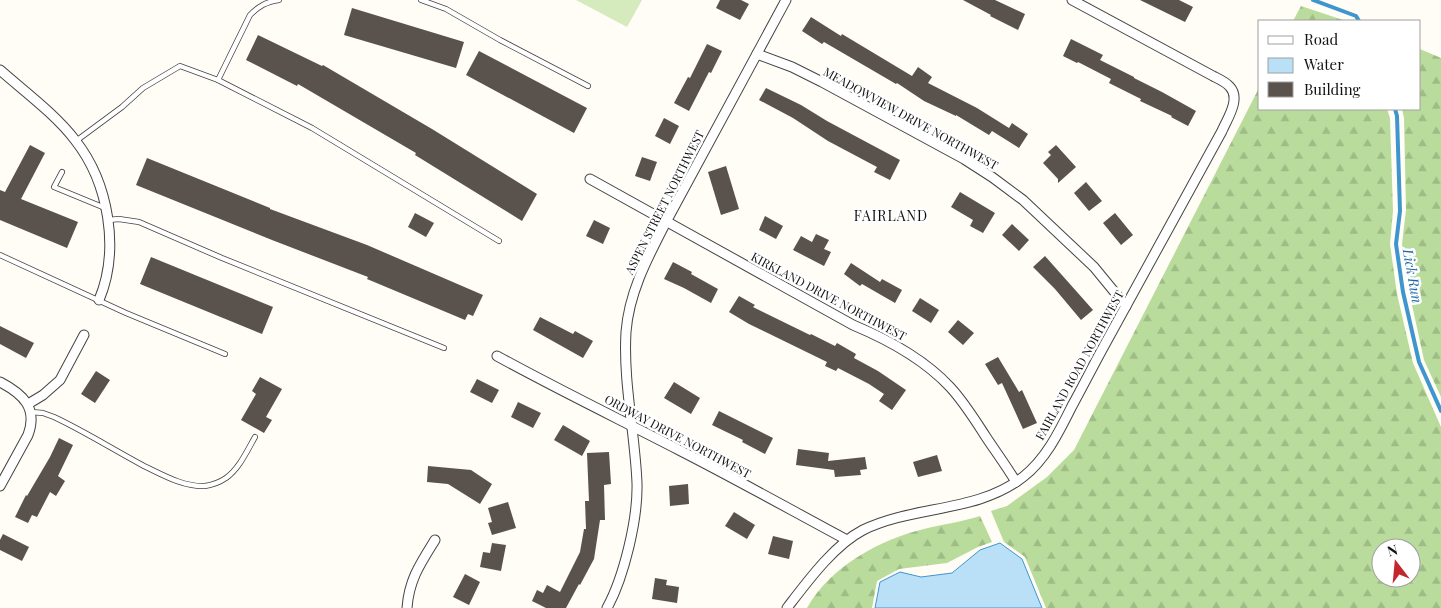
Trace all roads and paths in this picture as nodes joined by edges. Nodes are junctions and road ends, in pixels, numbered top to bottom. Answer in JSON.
{"nodes":[{"id":1,"x":279,"y":0,"type":"edge"},
{"id":2,"x":421,"y":0,"type":"edge"},
{"id":3,"x":786,"y":0,"type":"edge"},
{"id":4,"x":1072,"y":0,"type":"edge"},
{"id":5,"x":757,"y":54,"type":"junction"},
{"id":6,"x":0,"y":70,"type":"edge"},
{"id":7,"x":218,"y":80,"type":"junction"},
{"id":8,"x":588,"y":86,"type":"dead end"},
{"id":9,"x":76,"y":141,"type":"junction"},
{"id":10,"x":62,"y":172,"type":"dead end"},
{"id":11,"x":590,"y":179,"type":"dead end"},
{"id":12,"x":105,"y":208,"type":"junction"},
{"id":13,"x":108,"y":220,"type":"junction"},
{"id":14,"x":666,"y":222,"type":"junction"},
{"id":15,"x":499,"y":241,"type":"dead end"},
{"id":16,"x":0,"y":256,"type":"edge"},
{"id":17,"x":99,"y":300,"type":"junction"},
{"id":18,"x":1126,"y":306,"type":"junction"},
{"id":19,"x":84,"y":334,"type":"dead end"},
{"id":20,"x":444,"y":348,"type":"dead end"},
{"id":21,"x":225,"y":354,"type":"dead end"},
{"id":22,"x":497,"y":356,"type":"dead end"},
{"id":23,"x":0,"y":382,"type":"edge"},
{"id":24,"x":29,"y":408,"type":"junction"},
{"id":25,"x":632,"y":425,"type":"junction"},
{"id":26,"x":255,"y":438,"type":"dead end"},
{"id":27,"x":1016,"y":482,"type":"junction"},
{"id":28,"x":0,"y":486,"type":"edge"},
{"id":29,"x":435,"y":540,"type":"dead end"},
{"id":30,"x":847,"y":540,"type":"junction"},
{"id":31,"x":407,"y":608,"type":"edge"},
{"id":32,"x":607,"y":608,"type":"edge"},
{"id":33,"x":787,"y":608,"type":"edge"}],
"edges":[{"from":1,"to":7,"type":"lane"},
{"from":2,"to":8,"type":"lane"},
{"from":3,"to":5,"type":"street","name":"ASPEN STREET NORTHWEST"},
{"from":4,"to":18,"type":"street","name":"FAIRLAND ROAD NORTHWEST"},
{"from":5,"to":14,"type":"street","name":"ASPEN STREET NORTHWEST"},
{"from":5,"to":18,"type":"street","name":"MEADOWVIEW DRIVE NORTHWEST"},
{"from":6,"to":9,"type":"street"},
{"from":7,"to":9,"type":"lane"},
{"from":7,"to":15,"type":"lane"},
{"from":9,"to":12,"type":"street"},
{"from":10,"to":12,"type":"lane"},
{"from":11,"to":14,"type":"street","name":"KIRKLAND DRIVE NORTHWEST"},
{"from":12,"to":13,"type":"street"},
{"from":13,"to":17,"type":"street"},
{"from":13,"to":20,"type":"lane"},
{"from":14,"to":25,"type":"street","name":"ASPEN STREET NORTHWEST"},
{"from":14,"to":27,"type":"street","name":"KIRKLAND DRIVE NORTHWEST"},
{"from":16,"to":17,"type":"lane"},
{"from":17,"to":21,"type":"lane"},
{"from":18,"to":27,"type":"street","name":"FAIRLAND ROAD NORTHWEST"},
{"from":19,"to":24,"type":"street"},
{"from":22,"to":25,"type":"street","name":"ORDWAY DRIVE NORTHWEST"},
{"from":23,"to":24,"type":"street"},
{"from":24,"to":26,"type":"lane"},
{"from":24,"to":28,"type":"street"},
{"from":25,"to":30,"type":"street","name":"ORDWAY DRIVE NORTHWEST"},
{"from":25,"to":32,"type":"street","name":"ASPEN STREET NORTHWEST"},
{"from":27,"to":30,"type":"street","name":"FAIRLAND ROAD NORTHWEST"},
{"from":29,"to":31,"type":"street"},
{"from":30,"to":33,"type":"street","name":"FAIRLAND ROAD NORTHWEST"}]}
